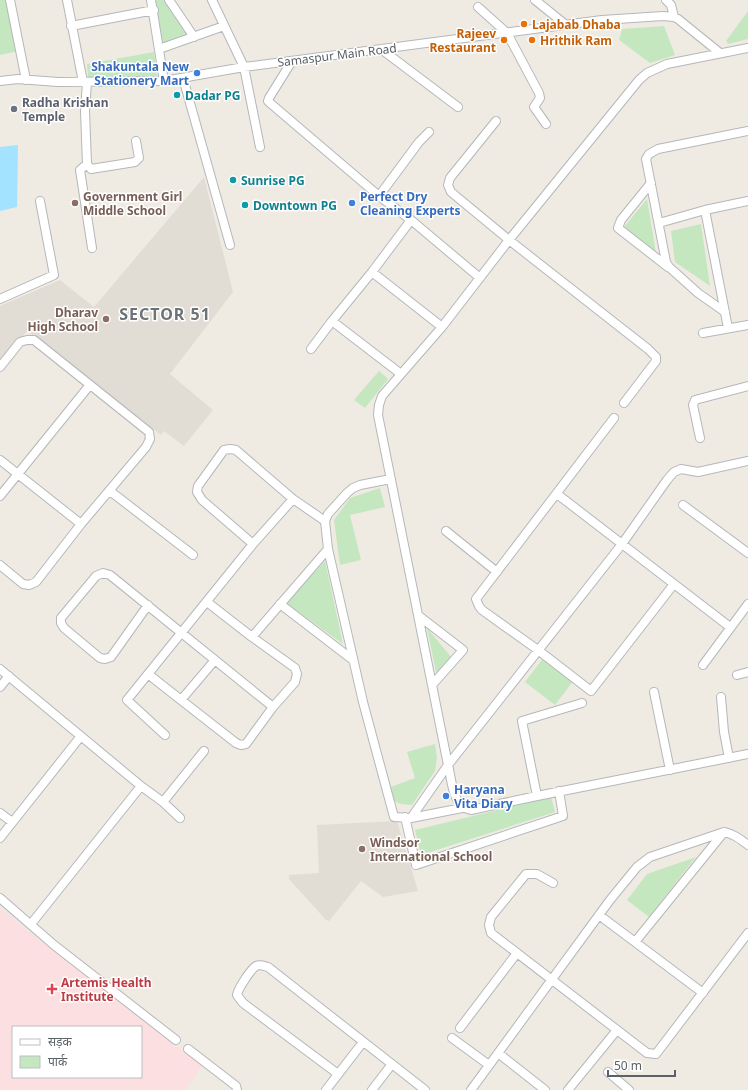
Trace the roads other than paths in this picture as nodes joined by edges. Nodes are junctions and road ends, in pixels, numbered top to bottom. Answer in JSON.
{"nodes":[{"id":1,"x":10,"y":0,"type":"edge"},
{"id":2,"x":67,"y":0,"type":"edge"},
{"id":3,"x":151,"y":0,"type":"edge"},
{"id":4,"x":169,"y":0,"type":"edge"},
{"id":5,"x":212,"y":0,"type":"edge"},
{"id":6,"x":536,"y":0,"type":"edge"},
{"id":7,"x":666,"y":0,"type":"edge"},
{"id":8,"x":478,"y":7,"type":"dead end"},
{"id":9,"x":154,"y":10,"type":"junction"},
{"id":10,"x":674,"y":18,"type":"junction"},
{"id":11,"x":566,"y":25,"type":"junction"},
{"id":12,"x":71,"y":26,"type":"junction"},
{"id":13,"x":224,"y":26,"type":"junction"},
{"id":14,"x":507,"y":33,"type":"junction"},
{"id":15,"x":194,"y":37,"type":"junction"},
{"id":16,"x":748,"y":48,"type":"edge"},
{"id":17,"x":159,"y":49,"type":"junction"},
{"id":18,"x":382,"y":50,"type":"junction"},
{"id":19,"x":720,"y":53,"type":"junction"},
{"id":20,"x":292,"y":61,"type":"junction"},
{"id":21,"x":244,"y":67,"type":"junction"},
{"id":22,"x":182,"y":78,"type":"junction"},
{"id":23,"x":26,"y":80,"type":"junction"},
{"id":24,"x":0,"y":81,"type":"edge"},
{"id":25,"x":164,"y":81,"type":"junction"},
{"id":26,"x":85,"y":82,"type":"junction"},
{"id":27,"x":458,"y":107,"type":"dead end"},
{"id":28,"x":496,"y":121,"type":"dead end"},
{"id":29,"x":546,"y":124,"type":"dead end"},
{"id":30,"x":748,"y":131,"type":"edge"},
{"id":31,"x":429,"y":132,"type":"dead end"},
{"id":32,"x":136,"y":142,"type":"dead end"},
{"id":33,"x":260,"y":147,"type":"dead end"},
{"id":34,"x":87,"y":164,"type":"junction"},
{"id":35,"x":651,"y":183,"type":"junction"},
{"id":36,"x":378,"y":196,"type":"junction"},
{"id":37,"x":40,"y":201,"type":"dead end"},
{"id":38,"x":748,"y":201,"type":"edge"},
{"id":39,"x":705,"y":210,"type":"junction"},
{"id":40,"x":410,"y":220,"type":"junction"},
{"id":41,"x":659,"y":223,"type":"junction"},
{"id":42,"x":509,"y":240,"type":"junction"},
{"id":43,"x":230,"y":245,"type":"dead end"},
{"id":44,"x":92,"y":248,"type":"dead end"},
{"id":45,"x":669,"y":267,"type":"junction"},
{"id":46,"x":372,"y":272,"type":"junction"},
{"id":47,"x":480,"y":278,"type":"junction"},
{"id":48,"x":0,"y":299,"type":"edge"},
{"id":49,"x":725,"y":312,"type":"junction"},
{"id":50,"x":332,"y":321,"type":"junction"},
{"id":51,"x":748,"y":325,"type":"edge"},
{"id":52,"x":442,"y":326,"type":"junction"},
{"id":53,"x":728,"y":328,"type":"junction"},
{"id":54,"x":704,"y":332,"type":"dead end"},
{"id":55,"x":311,"y":349,"type":"dead end"},
{"id":56,"x":0,"y":367,"type":"edge"},
{"id":57,"x":401,"y":374,"type":"junction"},
{"id":58,"x":89,"y":386,"type":"junction"},
{"id":59,"x":748,"y":386,"type":"edge"},
{"id":60,"x":624,"y":403,"type":"dead end"},
{"id":61,"x":614,"y":418,"type":"dead end"},
{"id":62,"x":700,"y":438,"type":"dead end"},
{"id":63,"x":0,"y":460,"type":"edge"},
{"id":64,"x":748,"y":461,"type":"edge"},
{"id":65,"x":18,"y":474,"type":"junction"},
{"id":66,"x":391,"y":480,"type":"junction"},
{"id":67,"x":110,"y":490,"type":"junction"},
{"id":68,"x":557,"y":494,"type":"junction"},
{"id":69,"x":0,"y":496,"type":"edge"},
{"id":70,"x":293,"y":498,"type":"junction"},
{"id":71,"x":683,"y":505,"type":"dead end"},
{"id":72,"x":324,"y":521,"type":"junction"},
{"id":73,"x":81,"y":524,"type":"junction"},
{"id":74,"x":446,"y":531,"type":"dead end"},
{"id":75,"x":254,"y":544,"type":"junction"},
{"id":76,"x":622,"y":544,"type":"junction"},
{"id":77,"x":328,"y":549,"type":"junction"},
{"id":78,"x":748,"y":553,"type":"edge"},
{"id":79,"x":193,"y":555,"type":"dead end"},
{"id":80,"x":0,"y":565,"type":"edge"},
{"id":81,"x":497,"y":572,"type":"junction"},
{"id":82,"x":674,"y":584,"type":"junction"},
{"id":83,"x":207,"y":602,"type":"junction"},
{"id":84,"x":280,"y":604,"type":"junction"},
{"id":85,"x":748,"y":604,"type":"edge"},
{"id":86,"x":148,"y":605,"type":"junction"},
{"id":87,"x":419,"y":616,"type":"junction"},
{"id":88,"x":730,"y":627,"type":"junction"},
{"id":89,"x":181,"y":632,"type":"junction"},
{"id":90,"x":252,"y":637,"type":"junction"},
{"id":91,"x":538,"y":650,"type":"junction"},
{"id":92,"x":215,"y":660,"type":"junction"},
{"id":93,"x":353,"y":660,"type":"junction"},
{"id":94,"x":703,"y":665,"type":"dead end"},
{"id":95,"x":0,"y":669,"type":"edge"},
{"id":96,"x":748,"y":672,"type":"edge"},
{"id":97,"x":148,"y":674,"type":"junction"},
{"id":98,"x":737,"y":675,"type":"dead end"},
{"id":99,"x":9,"y":676,"type":"junction"},
{"id":100,"x":432,"y":685,"type":"junction"},
{"id":101,"x":0,"y":687,"type":"edge"},
{"id":102,"x":654,"y":692,"type":"dead end"},
{"id":103,"x":721,"y":697,"type":"dead end"},
{"id":104,"x":182,"y":700,"type":"junction"},
{"id":105,"x":582,"y":703,"type":"dead end"},
{"id":106,"x":273,"y":707,"type":"junction"},
{"id":107,"x":165,"y":735,"type":"dead end"},
{"id":108,"x":81,"y":736,"type":"junction"},
{"id":109,"x":204,"y":751,"type":"dead end"},
{"id":110,"x":748,"y":754,"type":"edge"},
{"id":111,"x":730,"y":758,"type":"junction"},
{"id":112,"x":448,"y":765,"type":"junction"},
{"id":113,"x":670,"y":770,"type":"junction"},
{"id":114,"x":141,"y":786,"type":"junction"},
{"id":115,"x":559,"y":791,"type":"junction"},
{"id":116,"x":537,"y":796,"type":"junction"},
{"id":117,"x":162,"y":802,"type":"junction"},
{"id":118,"x":462,"y":808,"type":"junction"},
{"id":119,"x":0,"y":812,"type":"edge"},
{"id":120,"x":180,"y":818,"type":"dead end"},
{"id":121,"x":408,"y":818,"type":"junction"},
{"id":122,"x":12,"y":822,"type":"junction"},
{"id":123,"x":724,"y":832,"type":"junction"},
{"id":124,"x":0,"y":838,"type":"edge"},
{"id":125,"x":748,"y":845,"type":"edge"},
{"id":126,"x":553,"y":883,"type":"dead end"},
{"id":127,"x":0,"y":898,"type":"edge"},
{"id":128,"x":599,"y":915,"type":"junction"},
{"id":129,"x":31,"y":924,"type":"junction"},
{"id":130,"x":748,"y":933,"type":"edge"},
{"id":131,"x":635,"y":942,"type":"junction"},
{"id":132,"x":517,"y":953,"type":"junction"},
{"id":133,"x":552,"y":980,"type":"junction"},
{"id":134,"x":703,"y":993,"type":"junction"},
{"id":135,"x":460,"y":1028,"type":"dead end"},
{"id":136,"x":617,"y":1030,"type":"junction"},
{"id":137,"x":452,"y":1038,"type":"dead end"},
{"id":138,"x":176,"y":1040,"type":"dead end"},
{"id":139,"x":363,"y":1042,"type":"junction"},
{"id":140,"x":188,"y":1049,"type":"dead end"},
{"id":141,"x":498,"y":1053,"type":"junction"},
{"id":142,"x":392,"y":1064,"type":"junction"},
{"id":143,"x":489,"y":1065,"type":"junction"},
{"id":144,"x":608,"y":1072,"type":"dead end"},
{"id":145,"x":338,"y":1074,"type":"junction"},
{"id":146,"x":237,"y":1090,"type":"edge"},
{"id":147,"x":326,"y":1090,"type":"edge"},
{"id":148,"x":372,"y":1090,"type":"edge"},
{"id":149,"x":425,"y":1090,"type":"edge"},
{"id":150,"x":471,"y":1090,"type":"edge"},
{"id":151,"x":545,"y":1090,"type":"edge"},
{"id":152,"x":568,"y":1090,"type":"edge"},
{"id":153,"x":629,"y":1090,"type":"edge"}],
"edges":[{"from":1,"to":23,"type":"street"},
{"from":2,"to":12,"type":"street"},
{"from":3,"to":9,"type":"street"},
{"from":4,"to":15,"type":"street"},
{"from":5,"to":13,"type":"street"},
{"from":6,"to":11,"type":"street"},
{"from":7,"to":10,"type":"street"},
{"from":8,"to":14,"type":"street"},
{"from":9,"to":12,"type":"street"},
{"from":9,"to":17,"type":"street"},
{"from":10,"to":11,"type":"street","name":"Samaspur Main Road"},
{"from":10,"to":19,"type":"street"},
{"from":11,"to":14,"type":"street","name":"Samaspur Main Road"},
{"from":12,"to":26,"type":"street"},
{"from":13,"to":15,"type":"street"},
{"from":13,"to":21,"type":"street"},
{"from":14,"to":18,"type":"street","name":"Samaspur Main Road"},
{"from":14,"to":29,"type":"street"},
{"from":15,"to":17,"type":"street"},
{"from":16,"to":19,"type":"street"},
{"from":17,"to":25,"type":"street"},
{"from":18,"to":20,"type":"street","name":"Samaspur Main Road"},
{"from":18,"to":27,"type":"street"},
{"from":19,"to":42,"type":"street"},
{"from":20,"to":21,"type":"street","name":"Samaspur Main Road"},
{"from":20,"to":36,"type":"street"},
{"from":21,"to":22,"type":"street","name":"Samaspur Main Road"},
{"from":21,"to":33,"type":"street"},
{"from":22,"to":25,"type":"street","name":"Samaspur Main Road"},
{"from":22,"to":43,"type":"street"},
{"from":23,"to":24,"type":"street","name":"Samaspur Main Road"},
{"from":23,"to":26,"type":"street","name":"Samaspur Main Road"},
{"from":25,"to":26,"type":"street","name":"Samaspur Main Road"},
{"from":26,"to":34,"type":"street"},
{"from":28,"to":42,"type":"street"},
{"from":30,"to":35,"type":"street"},
{"from":31,"to":36,"type":"street"},
{"from":32,"to":34,"type":"street"},
{"from":34,"to":44,"type":"street"},
{"from":35,"to":41,"type":"street"},
{"from":35,"to":45,"type":"street"},
{"from":36,"to":40,"type":"street"},
{"from":37,"to":48,"type":"street"},
{"from":38,"to":39,"type":"street"},
{"from":39,"to":41,"type":"street"},
{"from":39,"to":49,"type":"street"},
{"from":40,"to":46,"type":"street"},
{"from":40,"to":47,"type":"street"},
{"from":41,"to":45,"type":"street"},
{"from":42,"to":47,"type":"street"},
{"from":42,"to":60,"type":"street"},
{"from":45,"to":49,"type":"street"},
{"from":46,"to":50,"type":"street"},
{"from":46,"to":52,"type":"street"},
{"from":47,"to":52,"type":"street"},
{"from":49,"to":53,"type":"street"},
{"from":50,"to":55,"type":"street"},
{"from":50,"to":57,"type":"street"},
{"from":51,"to":53,"type":"street"},
{"from":52,"to":57,"type":"street"},
{"from":53,"to":54,"type":"street"},
{"from":56,"to":58,"type":"street"},
{"from":57,"to":66,"type":"street"},
{"from":58,"to":65,"type":"street"},
{"from":58,"to":67,"type":"street"},
{"from":59,"to":62,"type":"street"},
{"from":61,"to":68,"type":"street"},
{"from":63,"to":65,"type":"street"},
{"from":64,"to":76,"type":"street"},
{"from":65,"to":69,"type":"street"},
{"from":65,"to":73,"type":"street"},
{"from":66,"to":72,"type":"street"},
{"from":66,"to":87,"type":"street"},
{"from":67,"to":73,"type":"street"},
{"from":67,"to":79,"type":"street"},
{"from":68,"to":76,"type":"street"},
{"from":68,"to":81,"type":"street"},
{"from":70,"to":72,"type":"street"},
{"from":70,"to":75,"type":"street"},
{"from":70,"to":75,"type":"street"},
{"from":71,"to":78,"type":"street"},
{"from":72,"to":77,"type":"street"},
{"from":73,"to":80,"type":"street"},
{"from":74,"to":81,"type":"street"},
{"from":75,"to":83,"type":"street"},
{"from":76,"to":82,"type":"street"},
{"from":76,"to":91,"type":"street"},
{"from":77,"to":84,"type":"street"},
{"from":77,"to":93,"type":"street"},
{"from":81,"to":91,"type":"street"},
{"from":82,"to":88,"type":"street"},
{"from":82,"to":91,"type":"street"},
{"from":83,"to":89,"type":"street"},
{"from":83,"to":90,"type":"street"},
{"from":84,"to":90,"type":"street"},
{"from":84,"to":93,"type":"street"},
{"from":85,"to":88,"type":"street"},
{"from":86,"to":86,"type":"street"},
{"from":86,"to":89,"type":"street"},
{"from":87,"to":100,"type":"street"},
{"from":87,"to":100,"type":"street"},
{"from":88,"to":94,"type":"street"},
{"from":89,"to":92,"type":"street"},
{"from":89,"to":97,"type":"street"},
{"from":90,"to":106,"type":"street"},
{"from":91,"to":112,"type":"street"},
{"from":92,"to":104,"type":"street"},
{"from":92,"to":106,"type":"street"},
{"from":93,"to":121,"type":"street"},
{"from":95,"to":99,"type":"street"},
{"from":96,"to":98,"type":"street"},
{"from":97,"to":104,"type":"street"},
{"from":97,"to":107,"type":"street"},
{"from":99,"to":101,"type":"street"},
{"from":99,"to":108,"type":"street"},
{"from":100,"to":112,"type":"street"},
{"from":102,"to":113,"type":"street"},
{"from":103,"to":111,"type":"street"},
{"from":104,"to":106,"type":"street"},
{"from":105,"to":116,"type":"street"},
{"from":108,"to":114,"type":"street"},
{"from":108,"to":122,"type":"street"},
{"from":109,"to":117,"type":"street"},
{"from":110,"to":111,"type":"street"},
{"from":111,"to":113,"type":"street"},
{"from":112,"to":118,"type":"street"},
{"from":112,"to":121,"type":"street"},
{"from":113,"to":115,"type":"street"},
{"from":114,"to":117,"type":"street"},
{"from":114,"to":129,"type":"street"},
{"from":115,"to":116,"type":"street"},
{"from":115,"to":121,"type":"street"},
{"from":116,"to":118,"type":"street"},
{"from":117,"to":120,"type":"street"},
{"from":118,"to":121,"type":"street"},
{"from":119,"to":122,"type":"street"},
{"from":122,"to":124,"type":"street"},
{"from":123,"to":125,"type":"street"},
{"from":123,"to":128,"type":"street"},
{"from":123,"to":131,"type":"street"},
{"from":126,"to":132,"type":"street"},
{"from":127,"to":129,"type":"street"},
{"from":128,"to":131,"type":"street"},
{"from":128,"to":133,"type":"street"},
{"from":129,"to":138,"type":"street"},
{"from":130,"to":134,"type":"street"},
{"from":131,"to":134,"type":"street"},
{"from":132,"to":133,"type":"street"},
{"from":132,"to":135,"type":"street"},
{"from":133,"to":136,"type":"street"},
{"from":133,"to":141,"type":"street"},
{"from":134,"to":136,"type":"street"},
{"from":136,"to":152,"type":"street"},
{"from":137,"to":143,"type":"street"},
{"from":139,"to":142,"type":"street"},
{"from":139,"to":145,"type":"street"},
{"from":139,"to":145,"type":"street"},
{"from":140,"to":146,"type":"street"},
{"from":141,"to":143,"type":"street"},
{"from":141,"to":151,"type":"street"},
{"from":142,"to":148,"type":"street"},
{"from":142,"to":149,"type":"street"},
{"from":143,"to":150,"type":"street"},
{"from":144,"to":153,"type":"street"},
{"from":145,"to":147,"type":"street"}]}
